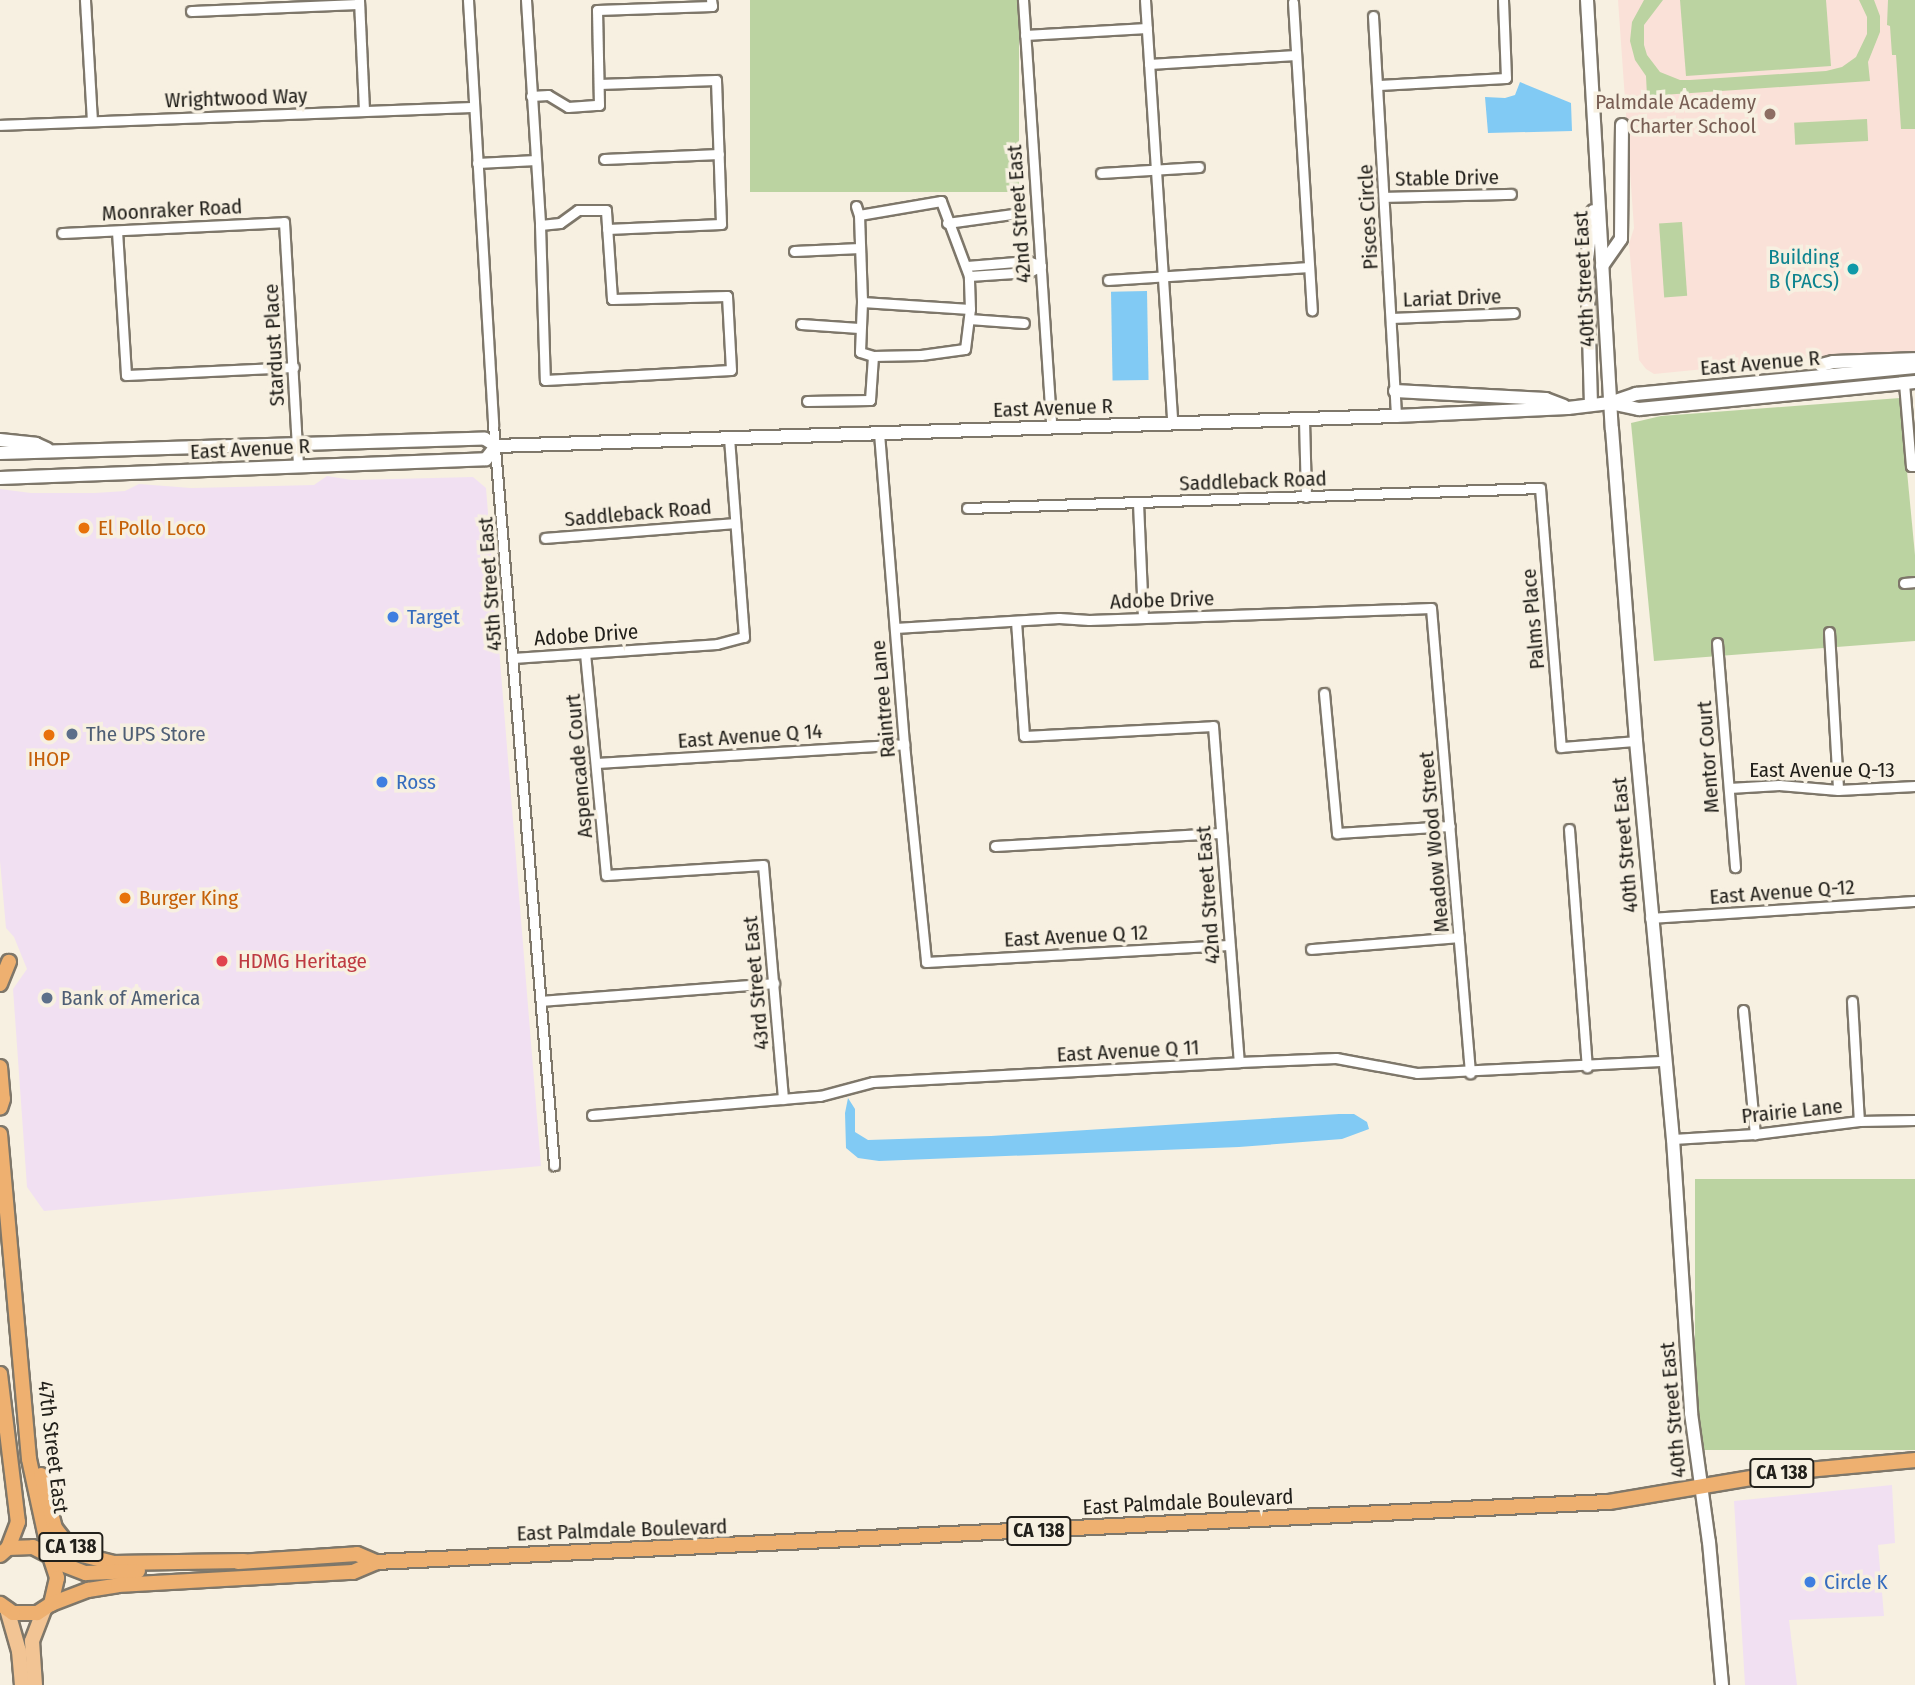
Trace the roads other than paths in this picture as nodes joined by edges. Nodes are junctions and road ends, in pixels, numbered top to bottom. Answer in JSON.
{"nodes":[{"id":1,"x":85,"y":0,"type":"edge"},
{"id":2,"x":468,"y":0,"type":"edge"},
{"id":3,"x":526,"y":0,"type":"edge"},
{"id":4,"x":711,"y":0,"type":"edge"},
{"id":5,"x":1023,"y":0,"type":"edge"},
{"id":6,"x":1145,"y":0,"type":"edge"},
{"id":7,"x":1503,"y":0,"type":"edge"},
{"id":8,"x":1587,"y":0,"type":"edge"},
{"id":9,"x":359,"y":2,"type":"edge"},
{"id":10,"x":1293,"y":2,"type":"dead end"},
{"id":11,"x":191,"y":11,"type":"dead end"},
{"id":12,"x":1373,"y":16,"type":"dead end"},
{"id":13,"x":1147,"y":28,"type":"junction"},
{"id":14,"x":1025,"y":35,"type":"junction"},
{"id":15,"x":1296,"y":55,"type":"junction"},
{"id":16,"x":1149,"y":64,"type":"junction"},
{"id":17,"x":599,"y":84,"type":"junction"},
{"id":18,"x":1379,"y":85,"type":"junction"},
{"id":19,"x":531,"y":96,"type":"junction"},
{"id":20,"x":474,"y":107,"type":"junction"},
{"id":21,"x":364,"y":111,"type":"junction"},
{"id":22,"x":92,"y":121,"type":"junction"},
{"id":23,"x":0,"y":125,"type":"edge"},
{"id":24,"x":1622,"y":125,"type":"dead end"},
{"id":25,"x":719,"y":155,"type":"junction"},
{"id":26,"x":604,"y":159,"type":"dead end"},
{"id":27,"x":536,"y":160,"type":"junction"},
{"id":28,"x":477,"y":163,"type":"junction"},
{"id":29,"x":1199,"y":167,"type":"dead end"},
{"id":30,"x":1156,"y":170,"type":"junction"},
{"id":31,"x":1101,"y":173,"type":"dead end"},
{"id":32,"x":1597,"y":180,"type":"junction"},
{"id":33,"x":1511,"y":194,"type":"dead end"},
{"id":34,"x":1385,"y":197,"type":"junction"},
{"id":35,"x":1013,"y":214,"type":"dead end"},
{"id":36,"x":284,"y":222,"type":"joint"},
{"id":37,"x":947,"y":223,"type":"junction"},
{"id":38,"x":540,"y":225,"type":"junction"},
{"id":39,"x":607,"y":229,"type":"junction"},
{"id":40,"x":117,"y":230,"type":"junction"},
{"id":41,"x":62,"y":233,"type":"dead end"},
{"id":42,"x":860,"y":248,"type":"junction"},
{"id":43,"x":793,"y":251,"type":"dead end"},
{"id":44,"x":967,"y":266,"type":"junction"},
{"id":45,"x":1041,"y":266,"type":"junction"},
{"id":46,"x":1602,"y":266,"type":"junction"},
{"id":47,"x":1309,"y":267,"type":"junction"},
{"id":48,"x":969,"y":276,"type":"junction"},
{"id":49,"x":1163,"y":276,"type":"junction"},
{"id":50,"x":1108,"y":280,"type":"dead end"},
{"id":51,"x":862,"y":302,"type":"junction"},
{"id":52,"x":1312,"y":310,"type":"dead end"},
{"id":53,"x":1514,"y":313,"type":"dead end"},
{"id":54,"x":969,"y":314,"type":"junction"},
{"id":55,"x":1391,"y":317,"type":"junction"},
{"id":56,"x":1024,"y":323,"type":"dead end"},
{"id":57,"x":801,"y":324,"type":"dead end"},
{"id":58,"x":859,"y":328,"type":"junction"},
{"id":59,"x":873,"y":356,"type":"junction"},
{"id":60,"x":1915,"y":359,"type":"edge"},
{"id":61,"x":1821,"y":365,"type":"dead end"},
{"id":62,"x":1915,"y":366,"type":"edge"},
{"id":63,"x":294,"y":367,"type":"junction"},
{"id":64,"x":1915,"y":374,"type":"edge"},
{"id":65,"x":1910,"y":383,"type":"edge"},
{"id":66,"x":1395,"y":391,"type":"junction"},
{"id":67,"x":1821,"y":391,"type":"junction"},
{"id":68,"x":807,"y":401,"type":"dead end"},
{"id":69,"x":1610,"y":403,"type":"junction"},
{"id":70,"x":1591,"y":405,"type":"junction"},
{"id":71,"x":1568,"y":408,"type":"junction"},
{"id":72,"x":1396,"y":416,"type":"junction"},
{"id":73,"x":1304,"y":420,"type":"junction"},
{"id":74,"x":1172,"y":423,"type":"junction"},
{"id":75,"x":1051,"y":426,"type":"junction"},
{"id":76,"x":879,"y":433,"type":"junction"},
{"id":77,"x":729,"y":437,"type":"junction"},
{"id":78,"x":0,"y":440,"type":"edge"},
{"id":79,"x":297,"y":446,"type":"junction"},
{"id":80,"x":496,"y":446,"type":"junction"},
{"id":81,"x":54,"y":452,"type":"junction"},
{"id":82,"x":0,"y":453,"type":"edge"},
{"id":83,"x":298,"y":465,"type":"junction"},
{"id":84,"x":1913,"y":466,"type":"edge"},
{"id":85,"x":0,"y":478,"type":"edge"},
{"id":86,"x":1540,"y":488,"type":"joint"},
{"id":87,"x":1306,"y":497,"type":"junction"},
{"id":88,"x":1138,"y":503,"type":"junction"},
{"id":89,"x":967,"y":508,"type":"dead end"},
{"id":90,"x":734,"y":523,"type":"junction"},
{"id":91,"x":545,"y":538,"type":"dead end"},
{"id":92,"x":1915,"y":582,"type":"edge"},
{"id":93,"x":1905,"y":583,"type":"dead end"},
{"id":94,"x":1431,"y":608,"type":"joint"},
{"id":95,"x":1143,"y":618,"type":"junction"},
{"id":96,"x":1016,"y":621,"type":"junction"},
{"id":97,"x":895,"y":628,"type":"junction"},
{"id":98,"x":1829,"y":632,"type":"dead end"},
{"id":99,"x":1717,"y":643,"type":"dead end"},
{"id":100,"x":585,"y":653,"type":"junction"},
{"id":101,"x":513,"y":658,"type":"junction"},
{"id":102,"x":1324,"y":693,"type":"dead end"},
{"id":103,"x":1636,"y":741,"type":"junction"},
{"id":104,"x":904,"y":744,"type":"junction"},
{"id":105,"x":597,"y":763,"type":"junction"},
{"id":106,"x":1915,"y":786,"type":"edge"},
{"id":107,"x":1728,"y":788,"type":"junction"},
{"id":108,"x":1838,"y":790,"type":"junction"},
{"id":109,"x":1450,"y":826,"type":"junction"},
{"id":110,"x":1569,"y":829,"type":"dead end"},
{"id":111,"x":1220,"y":833,"type":"junction"},
{"id":112,"x":995,"y":846,"type":"dead end"},
{"id":113,"x":763,"y":865,"type":"joint"},
{"id":114,"x":1735,"y":867,"type":"dead end"},
{"id":115,"x":1915,"y":901,"type":"edge"},
{"id":116,"x":1650,"y":918,"type":"junction"},
{"id":117,"x":1459,"y":937,"type":"junction"},
{"id":118,"x":1229,"y":945,"type":"junction"},
{"id":119,"x":1311,"y":949,"type":"dead end"},
{"id":120,"x":9,"y":962,"type":"dead end"},
{"id":121,"x":926,"y":962,"type":"joint"},
{"id":122,"x":774,"y":983,"type":"junction"},
{"id":123,"x":0,"y":984,"type":"edge"},
{"id":124,"x":541,"y":1001,"type":"junction"},
{"id":125,"x":1852,"y":1001,"type":"dead end"},
{"id":126,"x":1744,"y":1010,"type":"dead end"},
{"id":127,"x":1666,"y":1061,"type":"junction"},
{"id":128,"x":1239,"y":1062,"type":"junction"},
{"id":129,"x":0,"y":1067,"type":"edge"},
{"id":130,"x":1587,"y":1067,"type":"junction"},
{"id":131,"x":1471,"y":1073,"type":"junction"},
{"id":132,"x":783,"y":1099,"type":"junction"},
{"id":133,"x":0,"y":1108,"type":"edge"},
{"id":134,"x":592,"y":1115,"type":"dead end"},
{"id":135,"x":1915,"y":1120,"type":"edge"},
{"id":136,"x":1859,"y":1121,"type":"junction"},
{"id":137,"x":0,"y":1134,"type":"edge"},
{"id":138,"x":1755,"y":1134,"type":"junction"},
{"id":139,"x":1673,"y":1139,"type":"junction"},
{"id":140,"x":554,"y":1164,"type":"dead end"},
{"id":141,"x":0,"y":1374,"type":"edge"},
{"id":142,"x":23,"y":1380,"type":"junction"},
{"id":143,"x":1915,"y":1460,"type":"edge"},
{"id":144,"x":1700,"y":1488,"type":"junction"},
{"id":145,"x":4,"y":1552,"type":"edge"},
{"id":146,"x":52,"y":1559,"type":"junction"},
{"id":147,"x":244,"y":1561,"type":"junction"},
{"id":148,"x":376,"y":1562,"type":"junction"},
{"id":149,"x":47,"y":1606,"type":"junction"},
{"id":150,"x":3,"y":1607,"type":"edge"},
{"id":151,"x":22,"y":1685,"type":"edge"},
{"id":152,"x":35,"y":1685,"type":"edge"},
{"id":153,"x":1721,"y":1685,"type":"edge"}],
"edges":[{"from":1,"to":22,"type":"street"},
{"from":2,"to":20,"type":"street","name":"45th Street East"},
{"from":3,"to":19,"type":"street"},
{"from":4,"to":17,"type":"street"},
{"from":5,"to":14,"type":"street","name":"42nd Street East"},
{"from":6,"to":13,"type":"street"},
{"from":7,"to":18,"type":"street"},
{"from":8,"to":32,"type":"main road","name":"40th Street East"},
{"from":9,"to":11,"type":"street"},
{"from":9,"to":21,"type":"street"},
{"from":10,"to":15,"type":"street"},
{"from":12,"to":18,"type":"street","name":"Pisces Circle"},
{"from":13,"to":14,"type":"street"},
{"from":13,"to":16,"type":"street"},
{"from":14,"to":45,"type":"street","name":"42nd Street East"},
{"from":15,"to":16,"type":"street"},
{"from":15,"to":47,"type":"street"},
{"from":16,"to":30,"type":"street"},
{"from":17,"to":19,"type":"street"},
{"from":17,"to":25,"type":"street"},
{"from":18,"to":34,"type":"street","name":"Pisces Circle"},
{"from":19,"to":27,"type":"street"},
{"from":20,"to":21,"type":"street","name":"Wrightwood Way"},
{"from":20,"to":28,"type":"street","name":"45th Street East"},
{"from":21,"to":22,"type":"street","name":"Wrightwood Way"},
{"from":22,"to":23,"type":"street","name":"Wrightwood Way"},
{"from":24,"to":46,"type":"main road"},
{"from":25,"to":26,"type":"street"},
{"from":25,"to":39,"type":"street"},
{"from":27,"to":28,"type":"street"},
{"from":27,"to":38,"type":"street"},
{"from":28,"to":80,"type":"street","name":"45th Street East"},
{"from":29,"to":30,"type":"street"},
{"from":30,"to":31,"type":"street"},
{"from":30,"to":49,"type":"street"},
{"from":32,"to":46,"type":"main road","name":"40th Street East"},
{"from":32,"to":70,"type":"main road"},
{"from":33,"to":34,"type":"street","name":"Stable Drive"},
{"from":34,"to":55,"type":"street","name":"Pisces Circle"},
{"from":35,"to":37,"type":"street"},
{"from":36,"to":40,"type":"street","name":"Moonraker Road"},
{"from":36,"to":63,"type":"street","name":"Stardust Place"},
{"from":37,"to":42,"type":"street"},
{"from":37,"to":44,"type":"street"},
{"from":38,"to":39,"type":"street"},
{"from":38,"to":39,"type":"street"},
{"from":40,"to":41,"type":"street","name":"Moonraker Road"},
{"from":40,"to":63,"type":"street"},
{"from":42,"to":43,"type":"street"},
{"from":42,"to":51,"type":"street"},
{"from":44,"to":45,"type":"street"},
{"from":44,"to":48,"type":"street"},
{"from":45,"to":48,"type":"street"},
{"from":45,"to":75,"type":"street","name":"42nd Street East"},
{"from":46,"to":69,"type":"main road","name":"40th Street East"},
{"from":47,"to":49,"type":"street"},
{"from":47,"to":52,"type":"street"},
{"from":48,"to":54,"type":"street"},
{"from":49,"to":50,"type":"street"},
{"from":49,"to":74,"type":"street"},
{"from":51,"to":54,"type":"street"},
{"from":51,"to":58,"type":"street"},
{"from":53,"to":55,"type":"street","name":"Lariat Drive"},
{"from":54,"to":56,"type":"street"},
{"from":54,"to":59,"type":"street"},
{"from":55,"to":66,"type":"street","name":"Pisces Circle"},
{"from":57,"to":58,"type":"street"},
{"from":58,"to":59,"type":"street"},
{"from":59,"to":68,"type":"street"},
{"from":60,"to":61,"type":"main road"},
{"from":62,"to":69,"type":"main road","name":"East Avenue R"},
{"from":63,"to":79,"type":"street","name":"Stardust Place"},
{"from":64,"to":67,"type":"main road"},
{"from":65,"to":67,"type":"main road","name":"East Avenue R"},
{"from":65,"to":84,"type":"street"},
{"from":66,"to":71,"type":"main road"},
{"from":66,"to":72,"type":"street","name":"Pisces Circle"},
{"from":67,"to":69,"type":"main road","name":"East Avenue R"},
{"from":69,"to":70,"type":"main road","name":"East Avenue R"},
{"from":69,"to":103,"type":"main road","name":"40th Street East"},
{"from":70,"to":71,"type":"main road","name":"East Avenue R"},
{"from":71,"to":72,"type":"main road","name":"East Avenue R"},
{"from":72,"to":73,"type":"main road","name":"East Avenue R"},
{"from":73,"to":74,"type":"main road","name":"East Avenue R"},
{"from":73,"to":87,"type":"street"},
{"from":74,"to":75,"type":"main road","name":"East Avenue R"},
{"from":75,"to":76,"type":"main road","name":"East Avenue R"},
{"from":76,"to":77,"type":"main road","name":"East Avenue R"},
{"from":76,"to":97,"type":"street","name":"Raintree Lane"},
{"from":77,"to":80,"type":"main road","name":"East Avenue R"},
{"from":77,"to":90,"type":"street"},
{"from":78,"to":81,"type":"main road"},
{"from":79,"to":80,"type":"main road","name":"East Avenue R"},
{"from":79,"to":81,"type":"main road","name":"East Avenue R"},
{"from":79,"to":83,"type":"street","name":"Stardust Place"},
{"from":80,"to":83,"type":"main road","name":"East Avenue R"},
{"from":80,"to":101,"type":"street","name":"45th Street East"},
{"from":81,"to":82,"type":"main road","name":"East Avenue R"},
{"from":83,"to":85,"type":"main road","name":"East Avenue R"},
{"from":86,"to":87,"type":"street","name":"Saddleback Road"},
{"from":86,"to":103,"type":"street","name":"Palms Place"},
{"from":87,"to":88,"type":"street","name":"Saddleback Road"},
{"from":88,"to":89,"type":"street","name":"Saddleback Road"},
{"from":88,"to":95,"type":"street"},
{"from":90,"to":91,"type":"street","name":"Saddleback Road"},
{"from":90,"to":100,"type":"street","name":"Adobe Drive"},
{"from":92,"to":93,"type":"street"},
{"from":94,"to":95,"type":"street","name":"Adobe Drive"},
{"from":94,"to":109,"type":"street","name":"Meadow Wood Street"},
{"from":95,"to":96,"type":"street","name":"Adobe Drive"},
{"from":96,"to":97,"type":"street","name":"Adobe Drive"},
{"from":96,"to":111,"type":"street","name":"42nd Street East"},
{"from":97,"to":104,"type":"street","name":"Raintree Lane"},
{"from":98,"to":108,"type":"street"},
{"from":99,"to":107,"type":"street","name":"Mentor Court"},
{"from":100,"to":101,"type":"street","name":"Adobe Drive"},
{"from":100,"to":105,"type":"street","name":"Aspencade Court"},
{"from":101,"to":124,"type":"street","name":"45th Street East"},
{"from":102,"to":109,"type":"street"},
{"from":103,"to":116,"type":"main road","name":"40th Street East"},
{"from":104,"to":105,"type":"street","name":"East Avenue Q 14"},
{"from":104,"to":121,"type":"street","name":"Raintree Lane"},
{"from":105,"to":113,"type":"street","name":"Aspencade Court"},
{"from":106,"to":108,"type":"street","name":"East Avenue Q-13"},
{"from":107,"to":108,"type":"street","name":"East Avenue Q-13"},
{"from":107,"to":114,"type":"street","name":"Mentor Court"},
{"from":109,"to":117,"type":"street","name":"Meadow Wood Street"},
{"from":110,"to":130,"type":"street"},
{"from":111,"to":112,"type":"street"},
{"from":111,"to":118,"type":"street","name":"42nd Street East"},
{"from":113,"to":122,"type":"street","name":"43rd Street East"},
{"from":115,"to":116,"type":"street","name":"East Avenue Q-12"},
{"from":116,"to":127,"type":"main road","name":"40th Street East"},
{"from":117,"to":119,"type":"street"},
{"from":117,"to":131,"type":"street","name":"Meadow Wood Street"},
{"from":118,"to":121,"type":"street","name":"East Avenue Q 12"},
{"from":118,"to":128,"type":"street","name":"42nd Street East"},
{"from":120,"to":123,"type":"highway"},
{"from":122,"to":124,"type":"street"},
{"from":122,"to":132,"type":"street","name":"43rd Street East"},
{"from":124,"to":140,"type":"street","name":"45th Street East"},
{"from":125,"to":136,"type":"street"},
{"from":126,"to":138,"type":"street"},
{"from":127,"to":130,"type":"street","name":"East Avenue Q 11"},
{"from":127,"to":139,"type":"main road","name":"40th Street East"},
{"from":128,"to":131,"type":"street","name":"East Avenue Q 11"},
{"from":128,"to":132,"type":"street","name":"East Avenue Q 11"},
{"from":129,"to":133,"type":"highway"},
{"from":130,"to":131,"type":"street","name":"East Avenue Q 11"},
{"from":132,"to":134,"type":"street","name":"East Avenue Q 11"},
{"from":135,"to":136,"type":"street","name":"Prairie Lane"},
{"from":136,"to":138,"type":"street","name":"Prairie Lane"},
{"from":137,"to":142,"type":"highway","name":"47th Street East","number":"CA 138"},
{"from":138,"to":139,"type":"street","name":"Prairie Lane"},
{"from":139,"to":144,"type":"main road","name":"40th Street East"},
{"from":141,"to":145,"type":"highway","name":"47th Street East","number":"CA 138"},
{"from":142,"to":146,"type":"highway","name":"47th Street East"},
{"from":142,"to":147,"type":"highway","number":"CA 138"},
{"from":143,"to":144,"type":"highway","name":"East Palmdale Boulevard","number":"CA 138"},
{"from":144,"to":148,"type":"highway","name":"East Palmdale Boulevard","number":"CA 138"},
{"from":144,"to":153,"type":"main road","name":"40th Street East"},
{"from":145,"to":146,"type":"highway","name":"East Palmdale Boulevard"},
{"from":146,"to":147,"type":"highway","name":"East Palmdale Boulevard"},
{"from":146,"to":149,"type":"highway","name":"47th Street East"},
{"from":147,"to":148,"type":"highway","name":"East Palmdale Boulevard","number":"CA 138"},
{"from":148,"to":149,"type":"highway","name":"East Palmdale Boulevard","number":"CA 138"},
{"from":149,"to":150,"type":"highway","number":"CA 138"},
{"from":149,"to":152,"type":"main road"},
{"from":150,"to":151,"type":"main road"}]}
